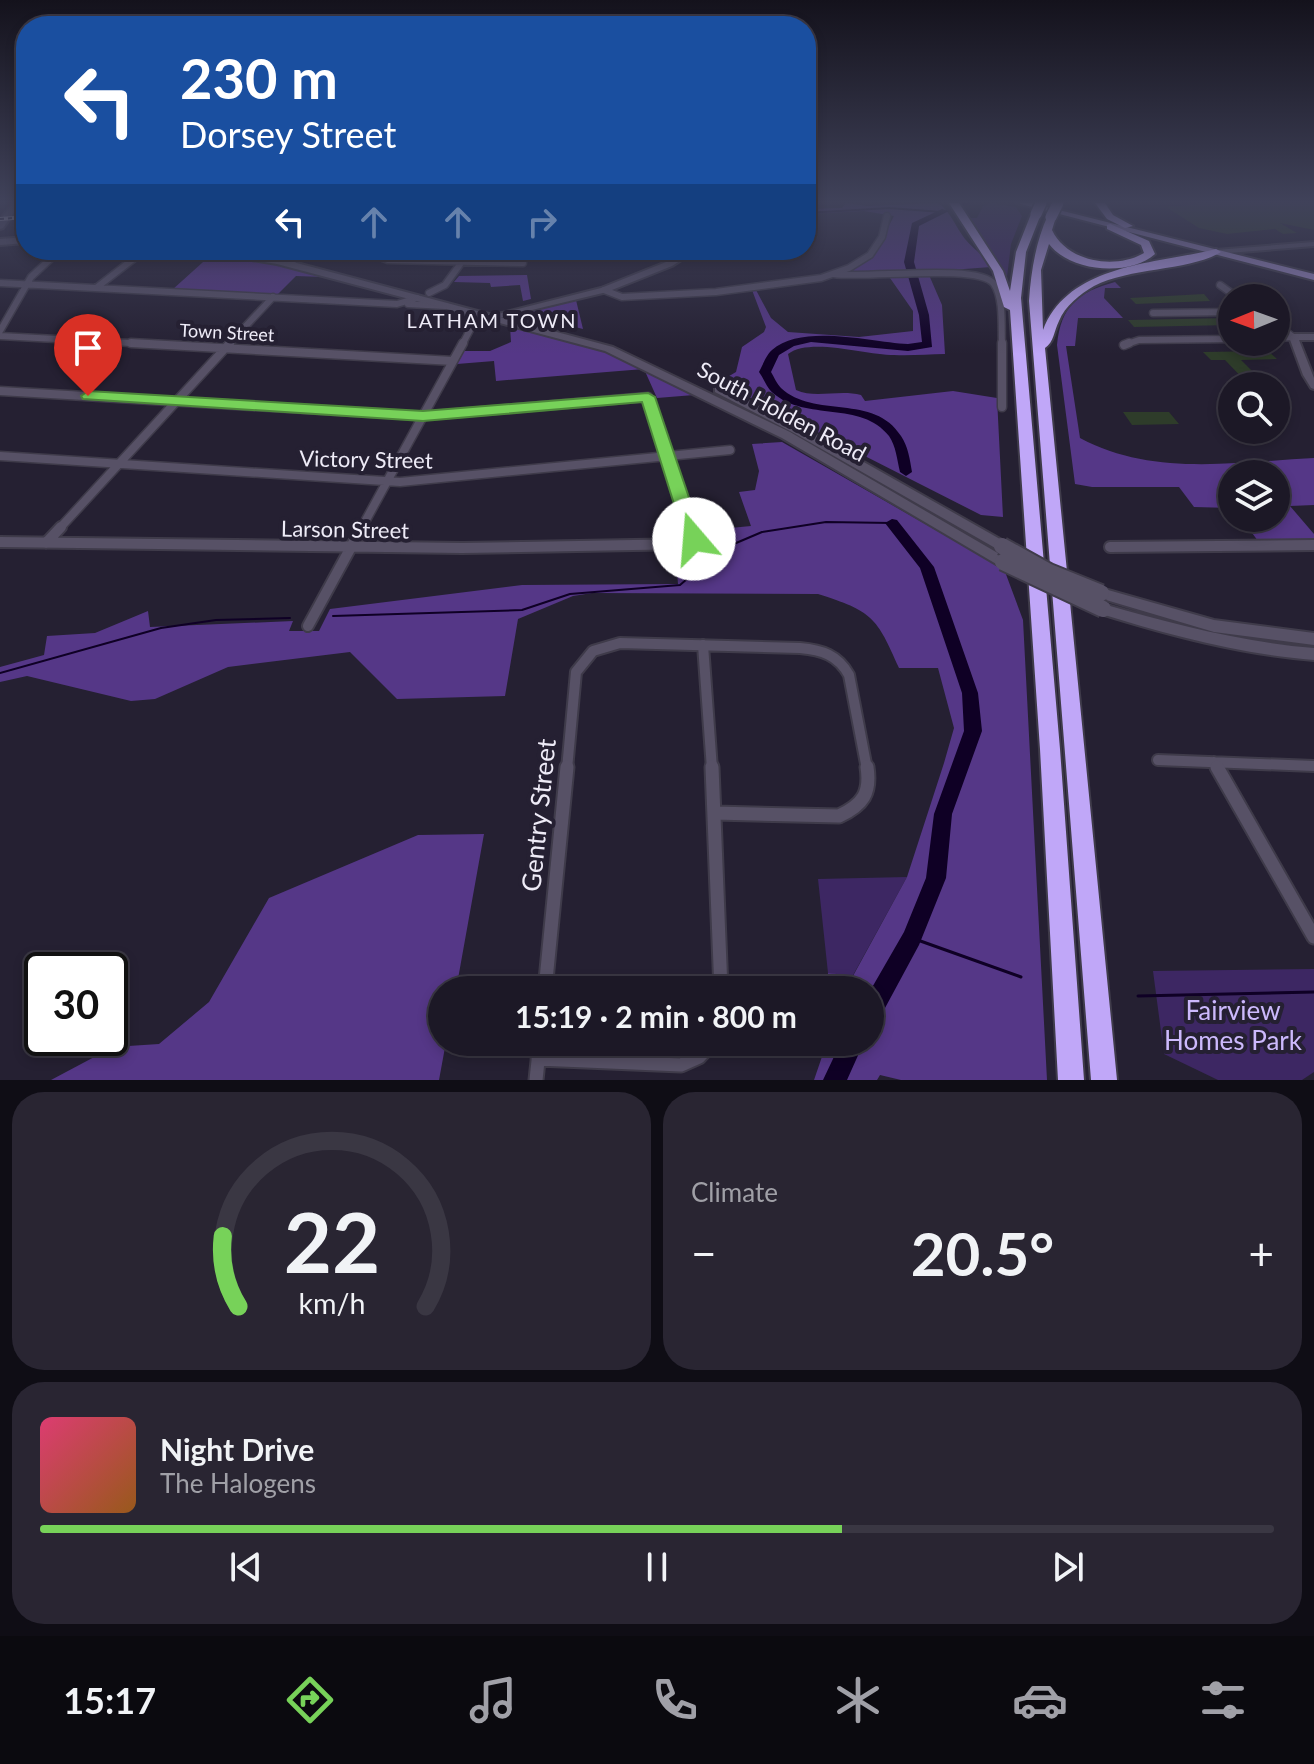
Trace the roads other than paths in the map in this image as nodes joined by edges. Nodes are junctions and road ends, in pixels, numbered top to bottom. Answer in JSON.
{"nodes":[{"id":1,"x":872,"y":253,"type":"edge"},
{"id":2,"x":987,"y":253,"type":"edge"},
{"id":3,"x":1021,"y":253,"type":"edge"},
{"id":4,"x":1037,"y":253,"type":"edge"},
{"id":5,"x":1070,"y":253,"type":"edge"},
{"id":6,"x":1150,"y":253,"type":"edge"},
{"id":7,"x":1210,"y":253,"type":"edge"},
{"id":8,"x":1221,"y":253,"type":"edge"},
{"id":9,"x":1256,"y":253,"type":"edge"},
{"id":10,"x":50,"y":260,"type":"edge"},
{"id":11,"x":132,"y":260,"type":"edge"},
{"id":12,"x":305,"y":260,"type":"edge"},
{"id":13,"x":307,"y":260,"type":"edge"},
{"id":14,"x":388,"y":260,"type":"edge"},
{"id":15,"x":490,"y":260,"type":"edge"},
{"id":16,"x":676,"y":260,"type":"edge"},
{"id":17,"x":417,"y":261,"type":"joint"},
{"id":18,"x":461,"y":263,"type":"junction"},
{"id":19,"x":523,"y":263,"type":"dead end"},
{"id":20,"x":490,"y":264,"type":"junction"},
{"id":21,"x":1286,"y":270,"type":"junction"},
{"id":22,"x":834,"y":274,"type":"junction"},
{"id":23,"x":1314,"y":277,"type":"edge"},
{"id":24,"x":0,"y":283,"type":"edge"},
{"id":25,"x":26,"y":285,"type":"junction"},
{"id":26,"x":96,"y":288,"type":"junction"},
{"id":27,"x":604,"y":290,"type":"junction"},
{"id":28,"x":429,"y":293,"type":"junction"},
{"id":29,"x":273,"y":297,"type":"junction"},
{"id":30,"x":417,"y":298,"type":"junction"},
{"id":31,"x":397,"y":304,"type":"junction"},
{"id":32,"x":446,"y":306,"type":"junction"},
{"id":33,"x":504,"y":311,"type":"junction"},
{"id":34,"x":1218,"y":312,"type":"edge"},
{"id":35,"x":1153,"y":313,"type":"dead end"},
{"id":36,"x":490,"y":317,"type":"junction"},
{"id":37,"x":0,"y":333,"type":"edge"},
{"id":38,"x":1290,"y":335,"type":"edge"},
{"id":39,"x":1290,"y":337,"type":"edge"},
{"id":40,"x":1293,"y":337,"type":"junction"},
{"id":41,"x":1314,"y":337,"type":"edge"},
{"id":42,"x":1218,"y":339,"type":"edge"},
{"id":43,"x":1124,"y":345,"type":"dead end"},
{"id":44,"x":226,"y":348,"type":"junction"},
{"id":45,"x":1020,"y":358,"type":"junction"},
{"id":46,"x":453,"y":361,"type":"junction"},
{"id":47,"x":1041,"y":362,"type":"junction"},
{"id":48,"x":1314,"y":386,"type":"edge"},
{"id":49,"x":0,"y":391,"type":"edge"},
{"id":50,"x":177,"y":401,"type":"junction"},
{"id":51,"x":1002,"y":407,"type":"dead end"},
{"id":52,"x":423,"y":416,"type":"junction"},
{"id":53,"x":730,"y":450,"type":"dead end"},
{"id":54,"x":0,"y":456,"type":"edge"},
{"id":55,"x":666,"y":457,"type":"junction"},
{"id":56,"x":117,"y":465,"type":"junction"},
{"id":57,"x":385,"y":482,"type":"junction"},
{"id":58,"x":0,"y":542,"type":"edge"},
{"id":59,"x":46,"y":543,"type":"junction"},
{"id":60,"x":1314,"y":545,"type":"edge"},
{"id":61,"x":350,"y":547,"type":"junction"},
{"id":62,"x":1110,"y":547,"type":"dead end"},
{"id":63,"x":1003,"y":554,"type":"junction"},
{"id":64,"x":1102,"y":601,"type":"junction"},
{"id":65,"x":308,"y":626,"type":"dead end"},
{"id":66,"x":1314,"y":639,"type":"edge"},
{"id":67,"x":703,"y":645,"type":"junction"},
{"id":68,"x":1314,"y":654,"type":"edge"},
{"id":69,"x":1158,"y":760,"type":"dead end"},
{"id":70,"x":1214,"y":762,"type":"junction"},
{"id":71,"x":1314,"y":766,"type":"edge"},
{"id":72,"x":715,"y":813,"type":"junction"},
{"id":73,"x":1314,"y":937,"type":"edge"},
{"id":74,"x":546,"y":976,"type":"edge"},
{"id":75,"x":721,"y":976,"type":"edge"},
{"id":76,"x":538,"y":1056,"type":"edge"},
{"id":77,"x":700,"y":1056,"type":"edge"},
{"id":78,"x":538,"y":1059,"type":"junction"},
{"id":79,"x":536,"y":1080,"type":"edge"},
{"id":80,"x":1071,"y":1080,"type":"edge"},
{"id":81,"x":1104,"y":1080,"type":"edge"}],
"edges":[{"from":1,"to":22,"type":"street"},
{"from":2,"to":45,"type":"highway"},
{"from":3,"to":45,"type":"highway"},
{"from":4,"to":47,"type":"highway"},
{"from":5,"to":6,"type":"highway"},
{"from":7,"to":47,"type":"highway"},
{"from":8,"to":21,"type":"main road"},
{"from":9,"to":21,"type":"main road"},
{"from":10,"to":25,"type":"street"},
{"from":11,"to":26,"type":"street"},
{"from":12,"to":30,"type":"main road","name":"South Holden Road"},
{"from":13,"to":28,"type":"main road","name":"South Holden Road"},
{"from":14,"to":17,"type":"street"},
{"from":15,"to":20,"type":"street"},
{"from":16,"to":27,"type":"street"},
{"from":17,"to":18,"type":"street"},
{"from":18,"to":20,"type":"street"},
{"from":18,"to":28,"type":"street"},
{"from":19,"to":20,"type":"street"},
{"from":21,"to":23,"type":"main road"},
{"from":22,"to":27,"type":"street"},
{"from":22,"to":51,"type":"street"},
{"from":24,"to":25,"type":"street"},
{"from":25,"to":26,"type":"street"},
{"from":25,"to":37,"type":"street"},
{"from":26,"to":29,"type":"street"},
{"from":27,"to":33,"type":"street"},
{"from":28,"to":33,"type":"main road","name":"South Holden Road"},
{"from":29,"to":31,"type":"street"},
{"from":29,"to":44,"type":"street"},
{"from":30,"to":31,"type":"street"},
{"from":30,"to":32,"type":"main road","name":"South Holden Road"},
{"from":31,"to":32,"type":"street"},
{"from":32,"to":36,"type":"main road","name":"South Holden Road"},
{"from":33,"to":36,"type":"street"},
{"from":33,"to":63,"type":"main road","name":"South Holden Road"},
{"from":34,"to":35,"type":"street"},
{"from":36,"to":46,"type":"street"},
{"from":36,"to":63,"type":"main road","name":"South Holden Road"},
{"from":37,"to":44,"type":"street","name":"Town Street"},
{"from":38,"to":40,"type":"street"},
{"from":39,"to":40,"type":"street"},
{"from":40,"to":41,"type":"street"},
{"from":40,"to":48,"type":"street"},
{"from":42,"to":43,"type":"street"},
{"from":44,"to":46,"type":"street","name":"Town Street"},
{"from":44,"to":50,"type":"street"},
{"from":45,"to":80,"type":"highway"},
{"from":46,"to":52,"type":"street"},
{"from":47,"to":81,"type":"highway"},
{"from":49,"to":50,"type":"street"},
{"from":50,"to":52,"type":"street"},
{"from":50,"to":56,"type":"street"},
{"from":52,"to":55,"type":"street"},
{"from":52,"to":57,"type":"street"},
{"from":53,"to":55,"type":"street","name":"Victory Street"},
{"from":54,"to":56,"type":"street","name":"Victory Street"},
{"from":55,"to":57,"type":"street","name":"Victory Street"},
{"from":55,"to":61,"type":"street","name":"Larson Street"},
{"from":56,"to":57,"type":"street","name":"Victory Street"},
{"from":56,"to":59,"type":"street"},
{"from":57,"to":61,"type":"street"},
{"from":58,"to":59,"type":"street","name":"Larson Street"},
{"from":59,"to":61,"type":"street","name":"Larson Street"},
{"from":60,"to":62,"type":"street"},
{"from":61,"to":65,"type":"street"},
{"from":63,"to":64,"type":"main road","name":"South Holden Road","bridge":true},
{"from":64,"to":66,"type":"main road","name":"South Holden Road"},
{"from":64,"to":68,"type":"main road","name":"South Holden Road"},
{"from":67,"to":72,"type":"street"},
{"from":67,"to":72,"type":"street"},
{"from":67,"to":74,"type":"street","name":"Gentry Street"},
{"from":69,"to":70,"type":"street"},
{"from":70,"to":71,"type":"street"},
{"from":70,"to":73,"type":"street"},
{"from":72,"to":75,"type":"street"},
{"from":76,"to":78,"type":"street"},
{"from":77,"to":78,"type":"street"},
{"from":78,"to":79,"type":"street"}]}
